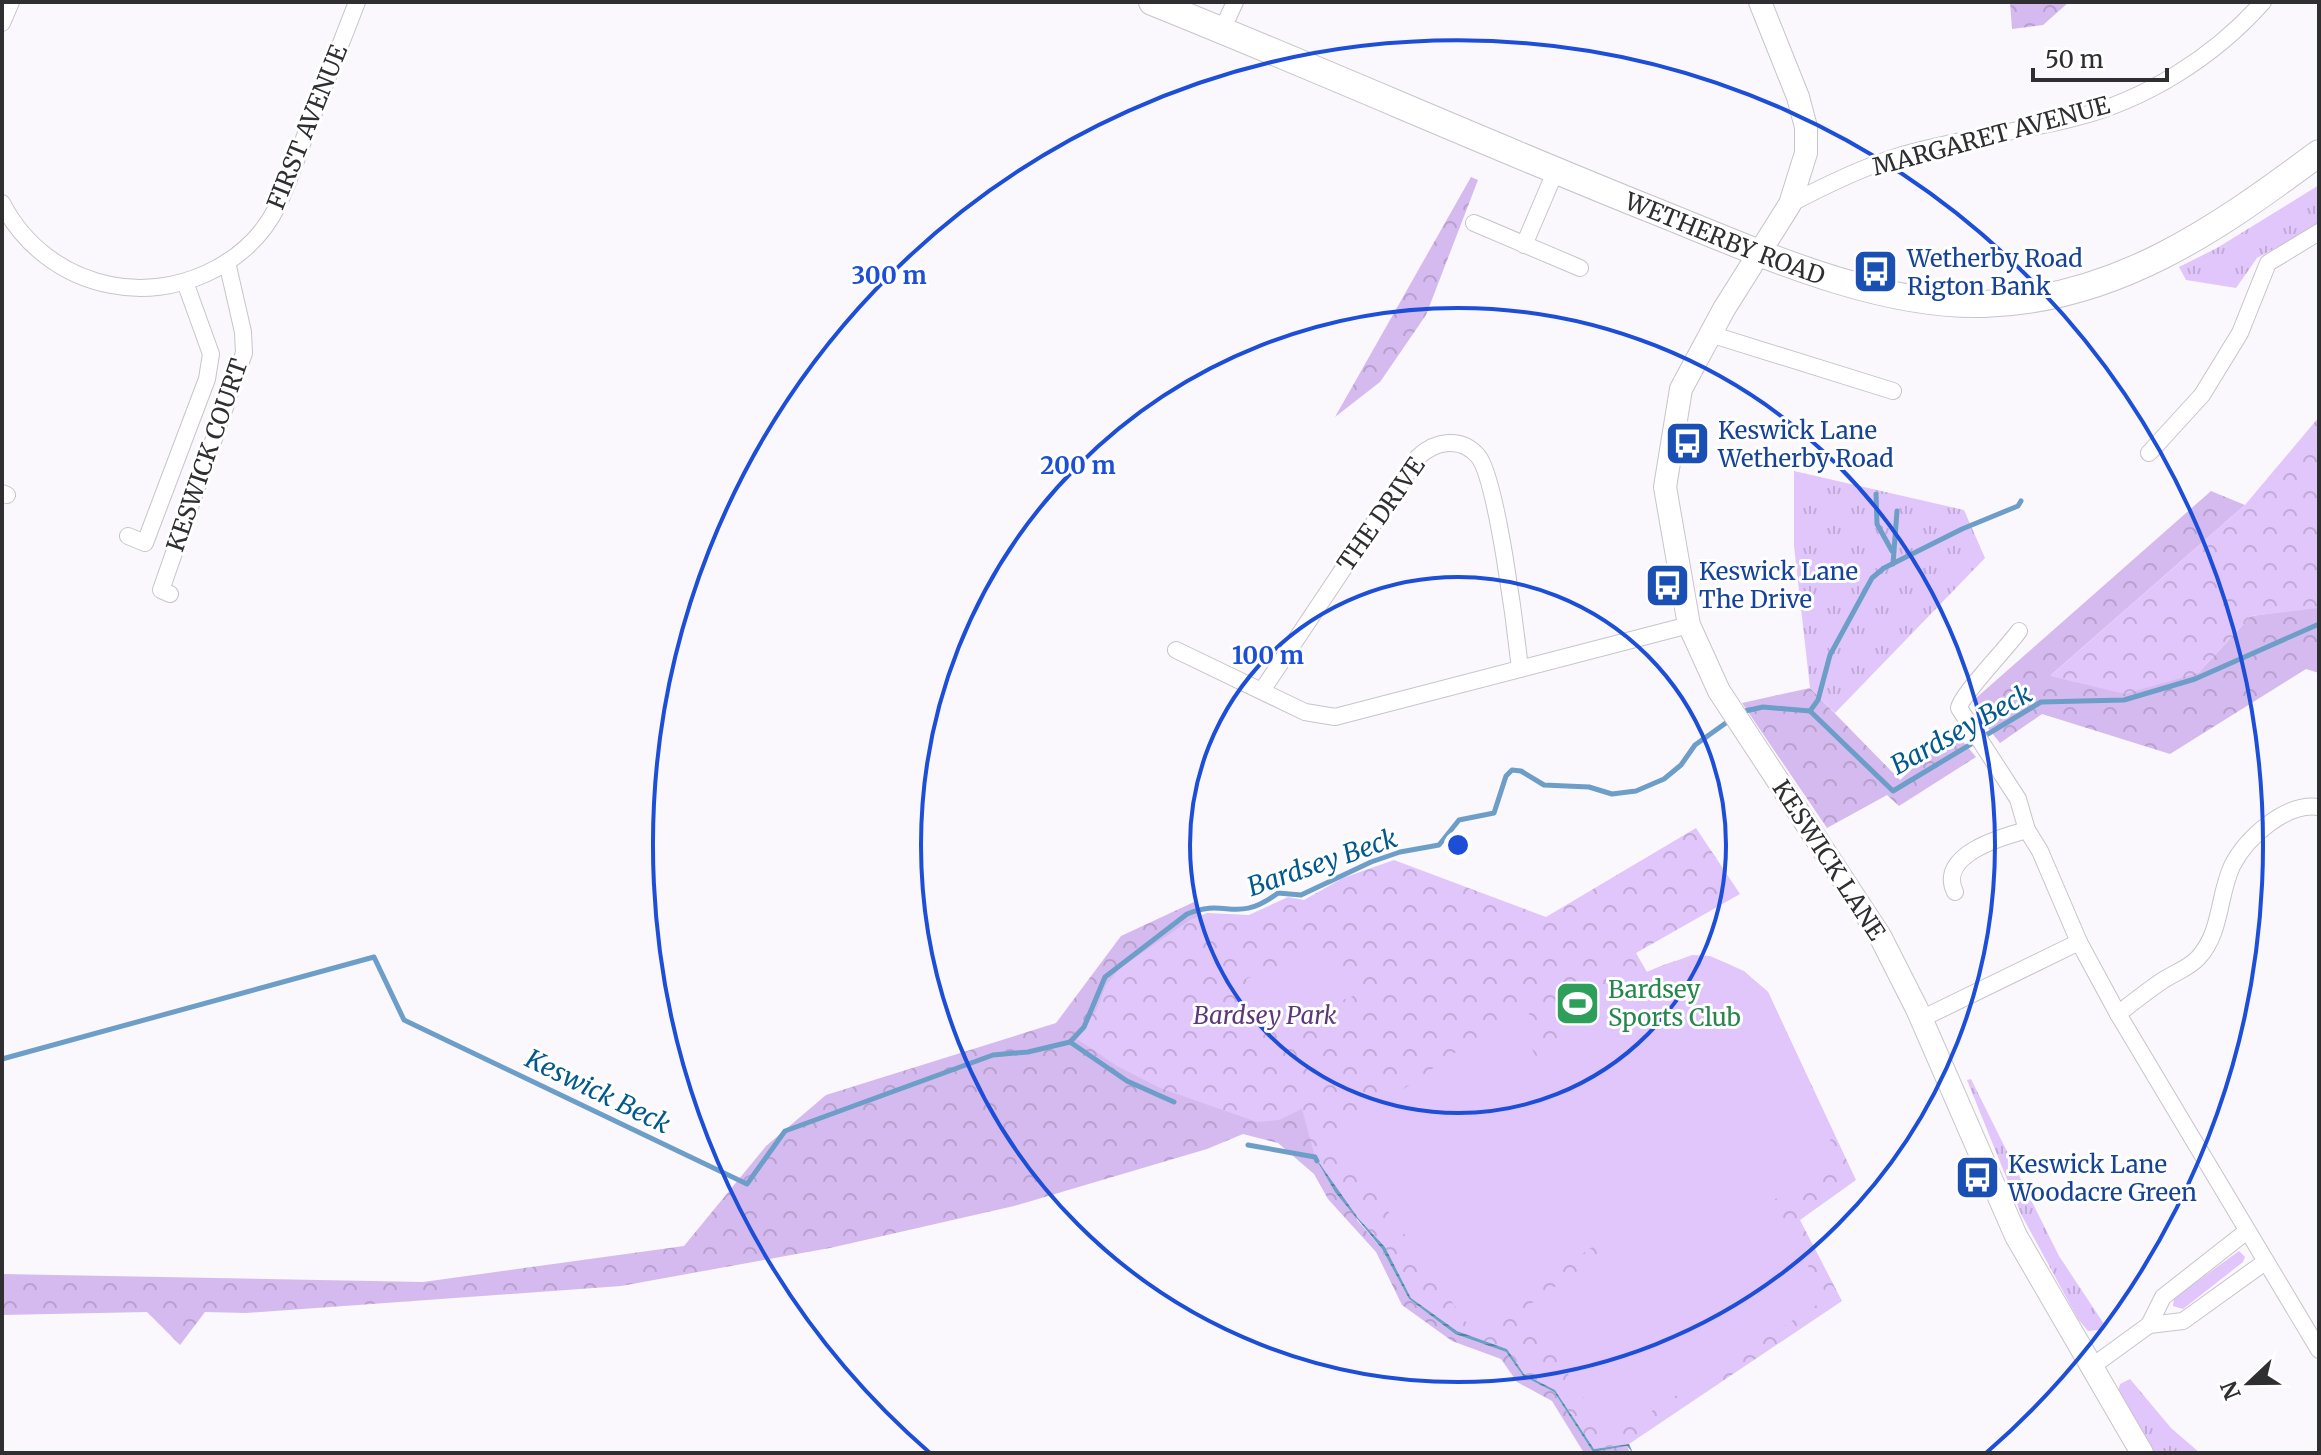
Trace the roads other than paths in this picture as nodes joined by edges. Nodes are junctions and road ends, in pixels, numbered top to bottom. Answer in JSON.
{"nodes":[{"id":1,"x":11,"y":2,"type":"edge"},
{"id":2,"x":357,"y":2,"type":"edge"},
{"id":3,"x":1152,"y":2,"type":"edge"},
{"id":4,"x":1235,"y":2,"type":"edge"},
{"id":5,"x":1760,"y":2,"type":"edge"},
{"id":6,"x":2263,"y":2,"type":"edge"},
{"id":7,"x":2,"y":23,"type":"edge"},
{"id":8,"x":1222,"y":30,"type":"junction"},
{"id":9,"x":2319,"y":153,"type":"edge"},
{"id":10,"x":1556,"y":170,"type":"junction"},
{"id":11,"x":2,"y":203,"type":"edge"},
{"id":12,"x":1790,"y":204,"type":"junction"},
{"id":13,"x":1474,"y":223,"type":"dead end"},
{"id":14,"x":2319,"y":232,"type":"edge"},
{"id":15,"x":1524,"y":245,"type":"junction"},
{"id":16,"x":1758,"y":252,"type":"junction"},
{"id":17,"x":227,"y":262,"type":"junction"},
{"id":18,"x":1580,"y":268,"type":"dead end"},
{"id":19,"x":185,"y":282,"type":"junction"},
{"id":20,"x":1710,"y":334,"type":"junction"},
{"id":21,"x":1893,"y":391,"type":"dead end"},
{"id":22,"x":2149,"y":453,"type":"dead end"},
{"id":23,"x":128,"y":536,"type":"dead end"},
{"id":24,"x":170,"y":594,"type":"dead end"},
{"id":25,"x":1689,"y":625,"type":"junction"},
{"id":26,"x":2019,"y":631,"type":"dead end"},
{"id":27,"x":1176,"y":650,"type":"dead end"},
{"id":28,"x":1520,"y":669,"type":"junction"},
{"id":29,"x":1263,"y":689,"type":"junction"},
{"id":30,"x":2319,"y":807,"type":"edge"},
{"id":31,"x":2027,"y":830,"type":"junction"},
{"id":32,"x":1955,"y":892,"type":"dead end"},
{"id":33,"x":2079,"y":942,"type":"junction"},
{"id":34,"x":2118,"y":1014,"type":"junction"},
{"id":35,"x":1921,"y":1019,"type":"junction"},
{"id":36,"x":2247,"y":1231,"type":"junction"},
{"id":37,"x":2265,"y":1262,"type":"junction"},
{"id":38,"x":2149,"y":1325,"type":"junction"},
{"id":39,"x":2319,"y":1350,"type":"edge"},
{"id":40,"x":2094,"y":1365,"type":"junction"},
{"id":41,"x":2142,"y":1453,"type":"edge"}],
"edges":[{"from":1,"to":7,"type":"street"},
{"from":2,"to":17,"type":"street","name":"FIRST AVENUE"},
{"from":3,"to":8,"type":"main road","name":"WETHERBY ROAD"},
{"from":4,"to":8,"type":"street"},
{"from":5,"to":12,"type":"street","name":"KESWICK LANE"},
{"from":6,"to":12,"type":"street","name":"MARGARET AVENUE"},
{"from":8,"to":10,"type":"main road","name":"WETHERBY ROAD"},
{"from":9,"to":16,"type":"main road","name":"WETHERBY ROAD"},
{"from":10,"to":15,"type":"street"},
{"from":10,"to":16,"type":"main road","name":"WETHERBY ROAD"},
{"from":11,"to":19,"type":"street","name":"FIRST AVENUE"},
{"from":12,"to":16,"type":"street","name":"KESWICK LANE"},
{"from":13,"to":15,"type":"street"},
{"from":14,"to":22,"type":"street"},
{"from":15,"to":18,"type":"street"},
{"from":16,"to":20,"type":"street","name":"KESWICK LANE"},
{"from":17,"to":19,"type":"street","name":"FIRST AVENUE"},
{"from":17,"to":24,"type":"street","name":"KESWICK COURT"},
{"from":19,"to":23,"type":"street"},
{"from":20,"to":21,"type":"street"},
{"from":20,"to":25,"type":"street","name":"KESWICK LANE"},
{"from":25,"to":28,"type":"street"},
{"from":25,"to":35,"type":"street","name":"KESWICK LANE"},
{"from":26,"to":31,"type":"street"},
{"from":27,"to":29,"type":"street"},
{"from":28,"to":29,"type":"street"},
{"from":28,"to":29,"type":"street","name":"THE DRIVE"},
{"from":30,"to":34,"type":"street"},
{"from":31,"to":32,"type":"street"},
{"from":31,"to":33,"type":"street"},
{"from":33,"to":34,"type":"street"},
{"from":33,"to":35,"type":"street"},
{"from":34,"to":36,"type":"street"},
{"from":35,"to":40,"type":"street","name":"KESWICK LANE"},
{"from":36,"to":37,"type":"street"},
{"from":36,"to":38,"type":"street"},
{"from":37,"to":38,"type":"street"},
{"from":37,"to":39,"type":"street"},
{"from":38,"to":40,"type":"street"},
{"from":40,"to":41,"type":"street","name":"KESWICK LANE"}]}
